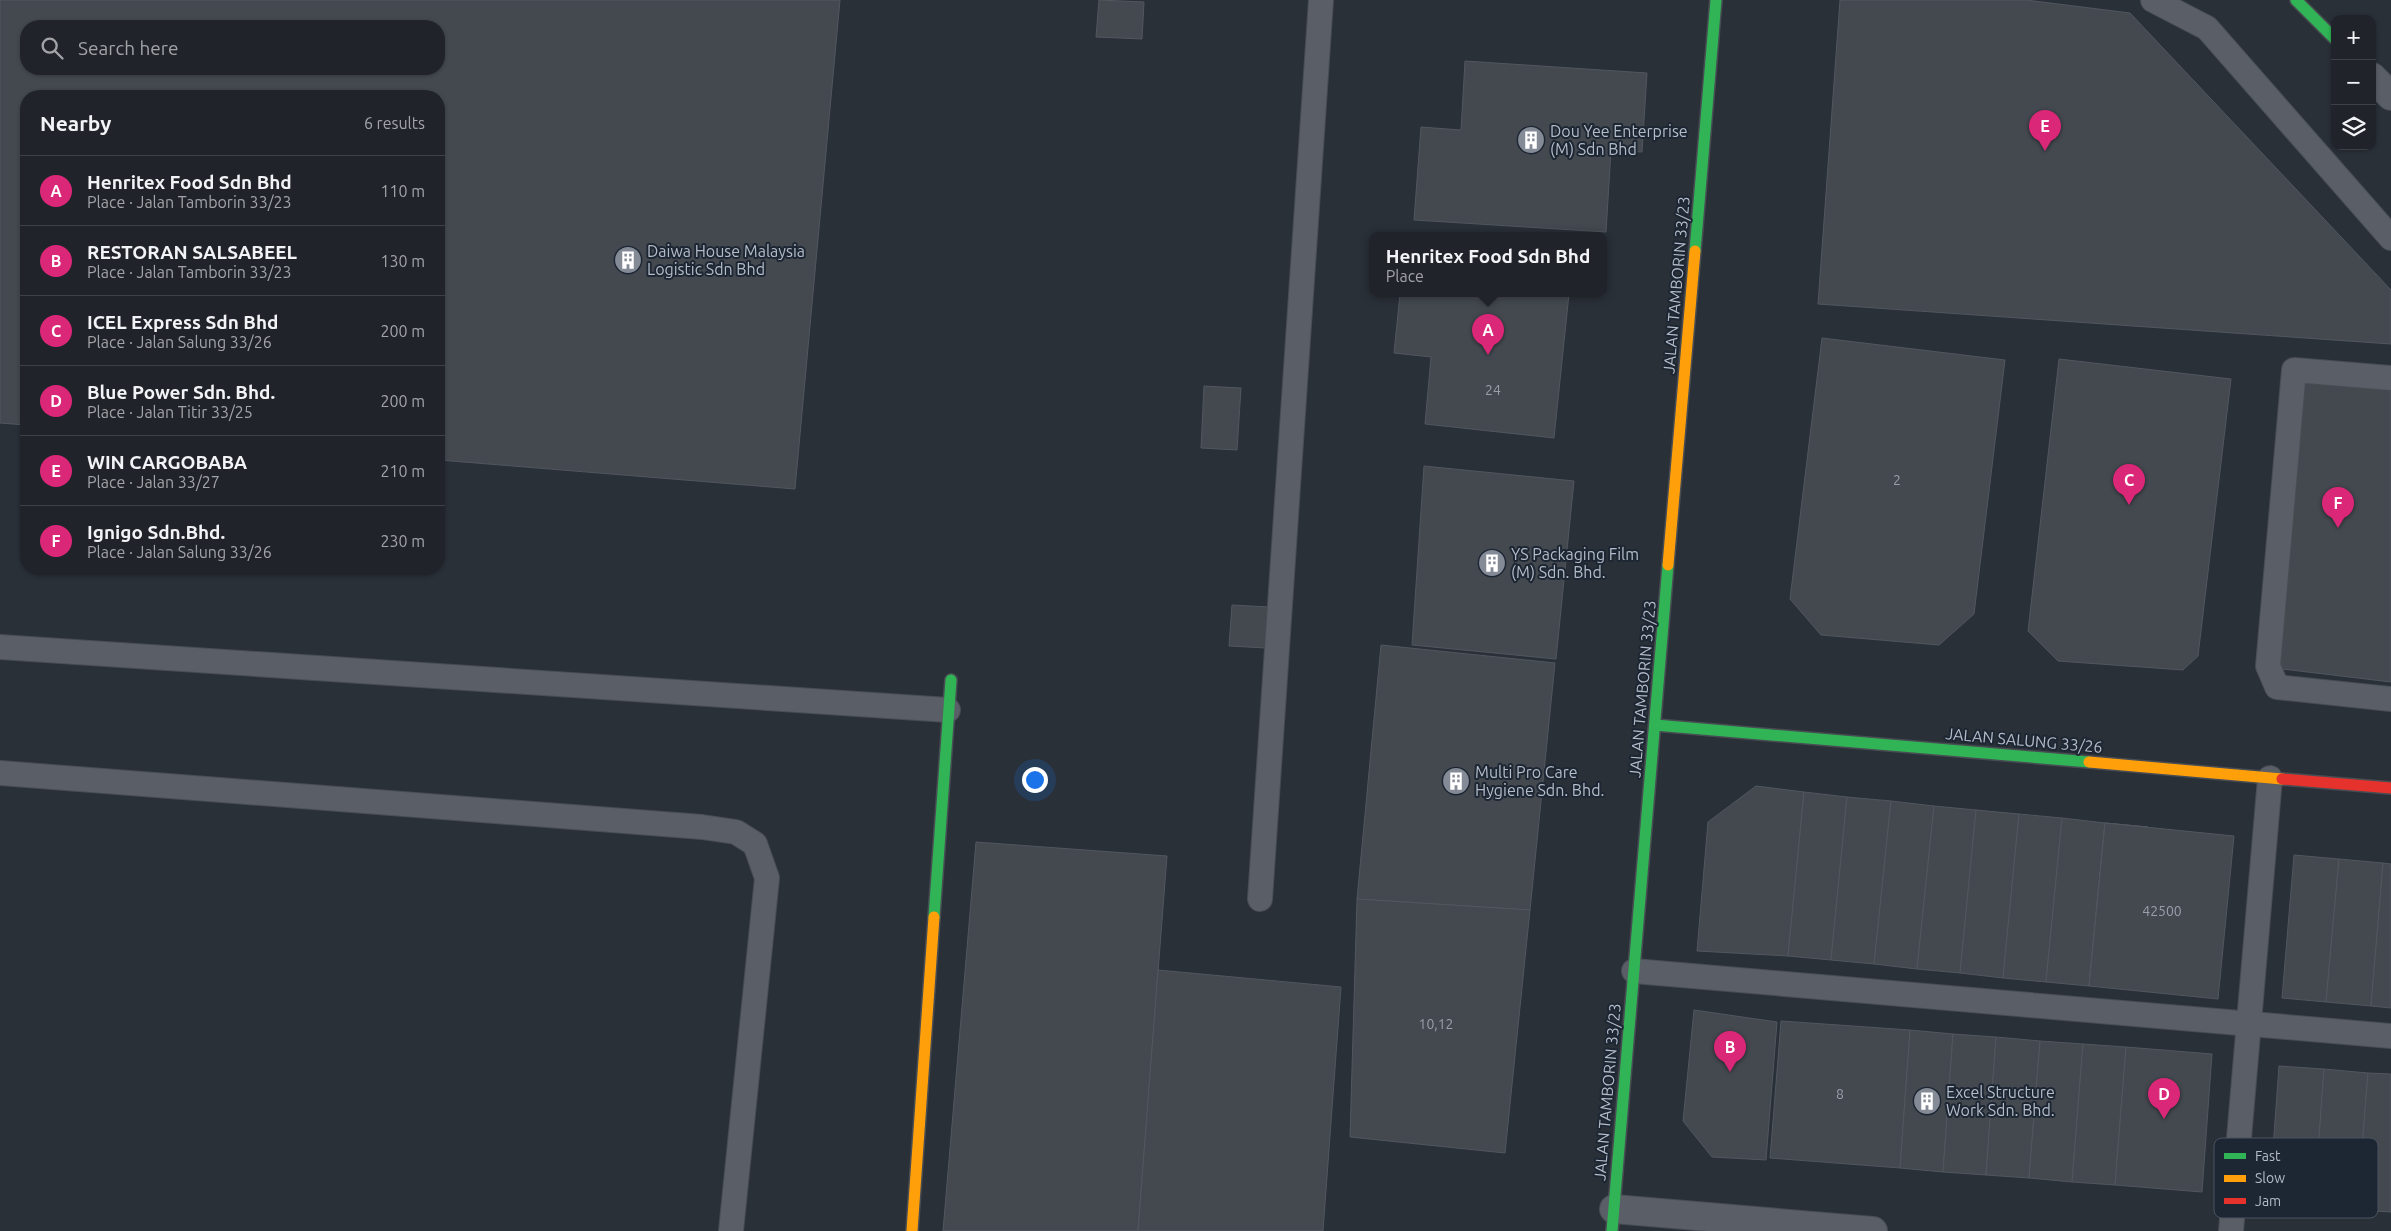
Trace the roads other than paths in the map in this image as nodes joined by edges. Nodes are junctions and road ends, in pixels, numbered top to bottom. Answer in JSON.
{"nodes":[{"id":1,"x":1321,"y":0,"type":"edge"},
{"id":2,"x":1716,"y":0,"type":"edge"},
{"id":3,"x":2153,"y":0,"type":"edge"},
{"id":4,"x":2296,"y":0,"type":"edge"},
{"id":5,"x":2331,"y":35,"type":"edge"},
{"id":6,"x":2376,"y":81,"type":"edge"},
{"id":7,"x":2391,"y":96,"type":"edge"},
{"id":8,"x":2391,"y":238,"type":"edge"},
{"id":9,"x":2391,"y":378,"type":"edge"},
{"id":10,"x":0,"y":647,"type":"edge"},
{"id":11,"x":951,"y":680,"type":"dead end"},
{"id":12,"x":2391,"y":700,"type":"edge"},
{"id":13,"x":948,"y":710,"type":"junction"},
{"id":14,"x":1655,"y":725,"type":"junction"},
{"id":15,"x":0,"y":773,"type":"edge"},
{"id":16,"x":2270,"y":778,"type":"junction"},
{"id":17,"x":2391,"y":788,"type":"edge"},
{"id":18,"x":1260,"y":899,"type":"dead end"},
{"id":19,"x":1634,"y":971,"type":"junction"},
{"id":20,"x":2248,"y":1024,"type":"junction"},
{"id":21,"x":2391,"y":1036,"type":"edge"},
{"id":22,"x":2239,"y":1138,"type":"edge"},
{"id":23,"x":2232,"y":1218,"type":"edge"},
{"id":24,"x":1613,"y":1220,"type":"edge"},
{"id":25,"x":1845,"y":1230,"type":"edge"},
{"id":26,"x":731,"y":1231,"type":"edge"},
{"id":27,"x":912,"y":1231,"type":"edge"},
{"id":28,"x":1873,"y":1231,"type":"edge"},
{"id":29,"x":2231,"y":1231,"type":"edge"}],
"edges":[{"from":1,"to":18,"type":"lane"},
{"from":2,"to":14,"type":"street","name":"JALAN TAMBORIN 33/23"},
{"from":3,"to":8,"type":"lane"},
{"from":4,"to":5,"type":"street"},
{"from":6,"to":7,"type":"street"},
{"from":9,"to":12,"type":"lane"},
{"from":10,"to":13,"type":"lane"},
{"from":11,"to":13,"type":"street"},
{"from":13,"to":27,"type":"street"},
{"from":14,"to":16,"type":"street","name":"JALAN SALUNG 33/26"},
{"from":14,"to":19,"type":"street","name":"JALAN TAMBORIN 33/23"},
{"from":15,"to":26,"type":"lane"},
{"from":16,"to":17,"type":"street","name":"JALAN SALUNG 33/26"},
{"from":16,"to":20,"type":"lane"},
{"from":19,"to":20,"type":"lane"},
{"from":19,"to":24,"type":"street","name":"JALAN TAMBORIN 33/23"},
{"from":20,"to":21,"type":"lane"},
{"from":20,"to":22,"type":"lane"},
{"from":23,"to":29,"type":"lane"},
{"from":24,"to":25,"type":"street"},
{"from":25,"to":28,"type":"street"}]}
